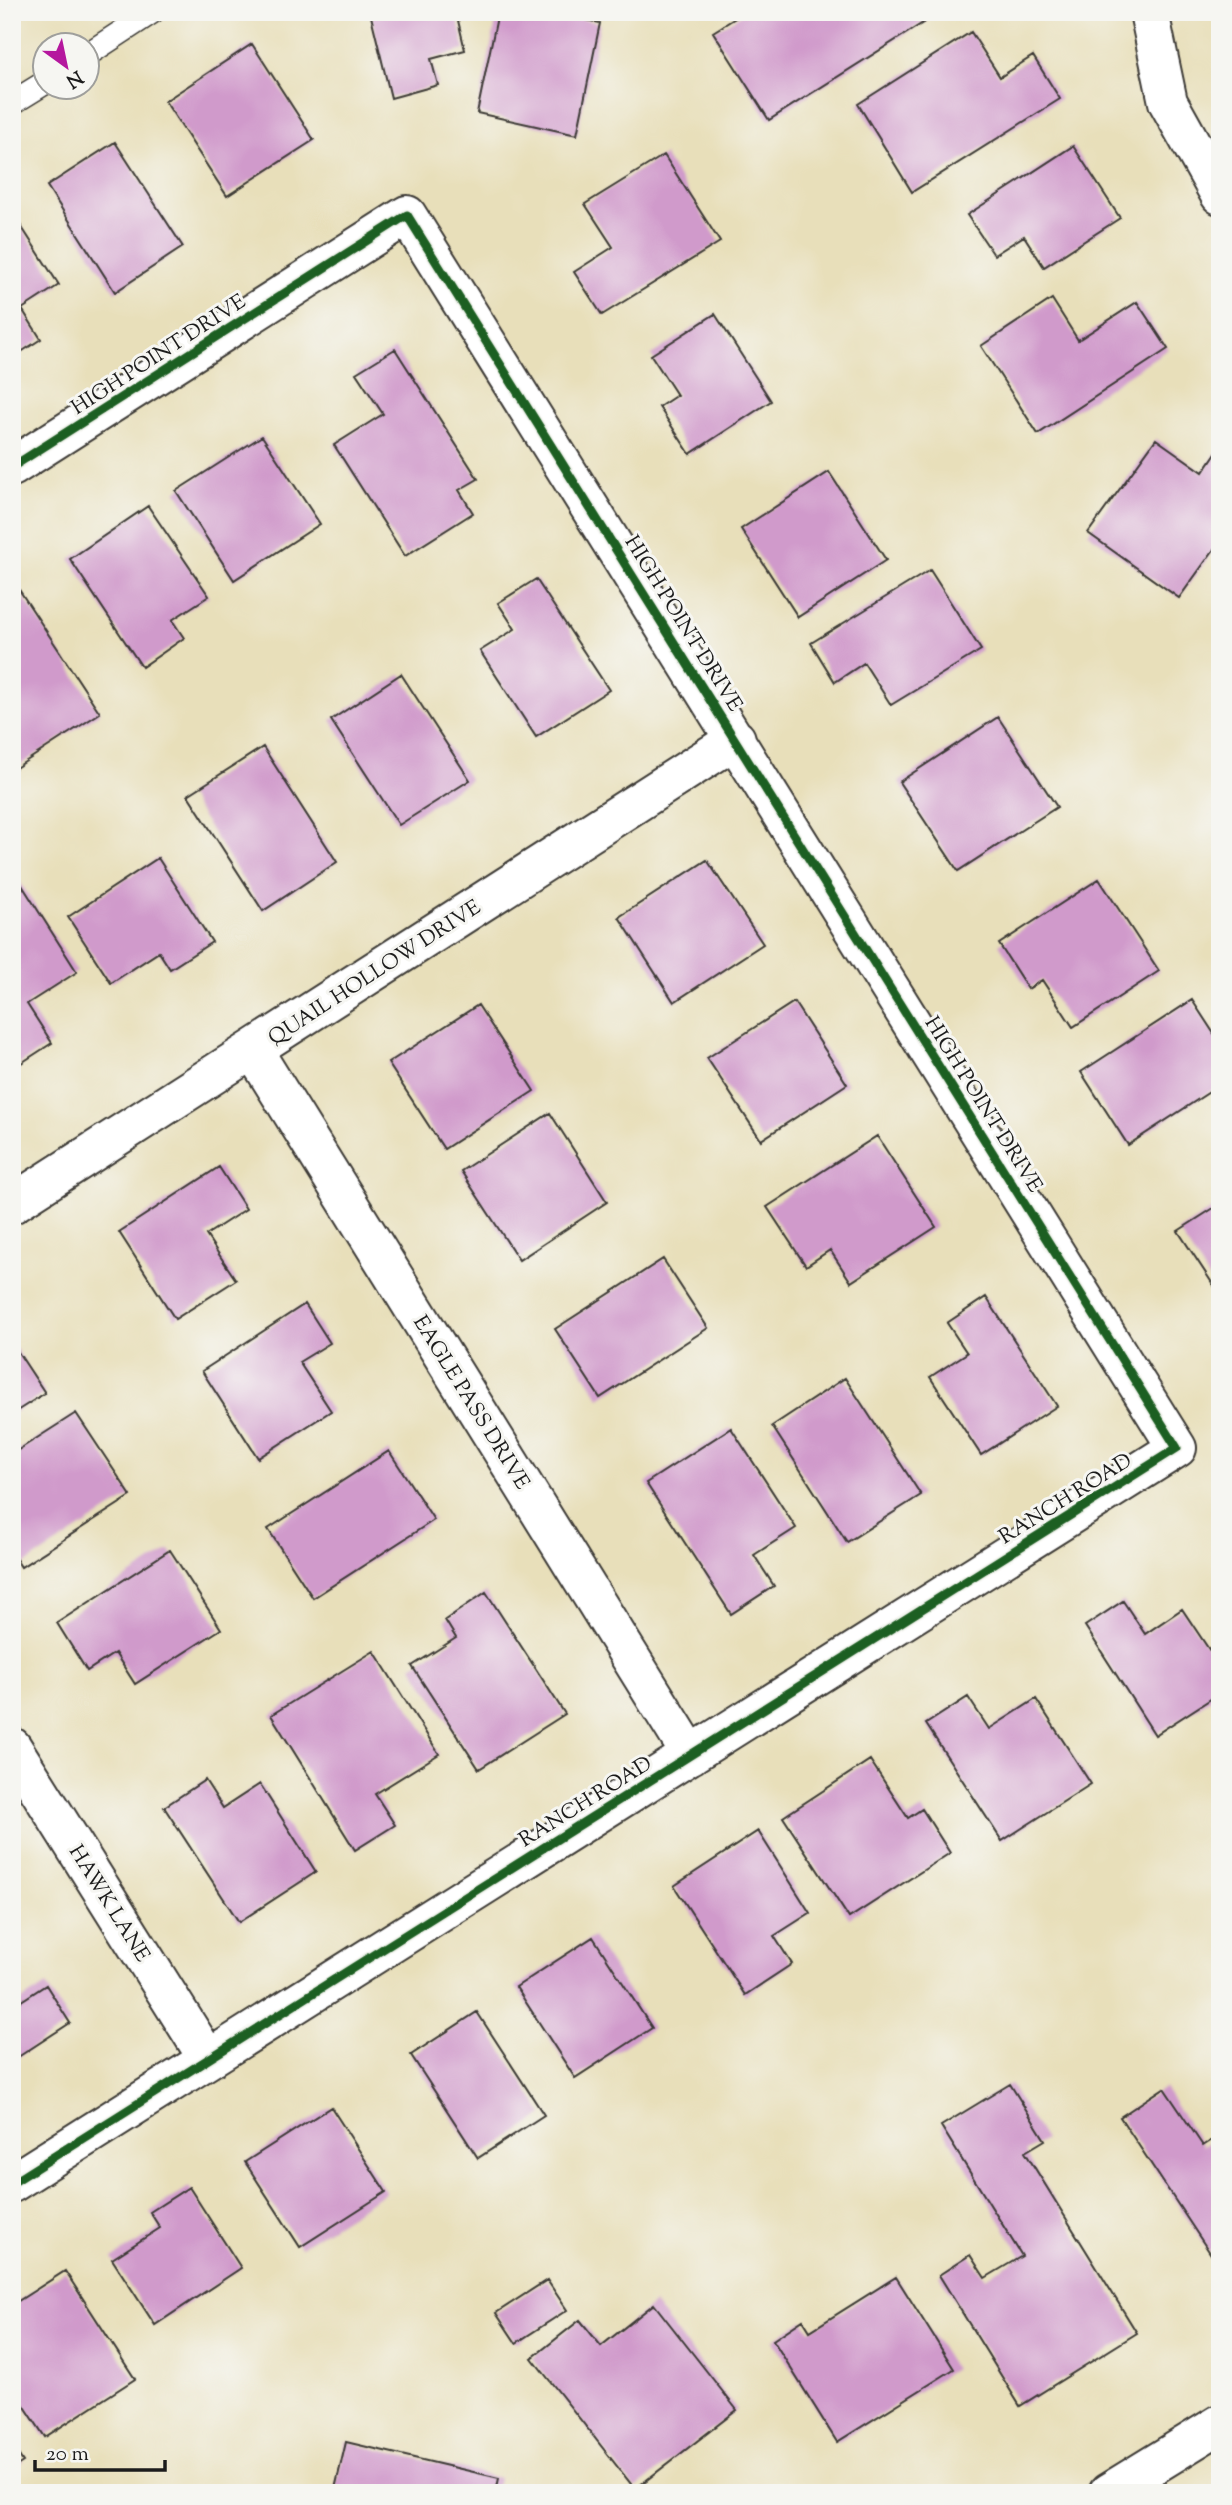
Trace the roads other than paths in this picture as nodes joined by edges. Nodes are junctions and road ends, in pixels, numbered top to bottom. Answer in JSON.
{"nodes":[{"id":1,"x":152,"y":12,"type":"edge"},
{"id":2,"x":1149,"y":12,"type":"edge"},
{"id":3,"x":102,"y":45,"type":"edge"},
{"id":4,"x":32,"y":91,"type":"edge"},
{"id":5,"x":12,"y":103,"type":"edge"},
{"id":6,"x":1220,"y":195,"type":"edge"},
{"id":7,"x":12,"y":467,"type":"edge"},
{"id":8,"x":736,"y":739,"type":"junction"},
{"id":9,"x":253,"y":1050,"type":"junction"},
{"id":10,"x":12,"y":1205,"type":"edge"},
{"id":11,"x":1177,"y":1448,"type":"joint"},
{"id":12,"x":12,"y":1747,"type":"edge"},
{"id":13,"x":691,"y":1755,"type":"junction"},
{"id":14,"x":208,"y":2060,"type":"junction"},
{"id":15,"x":12,"y":2183,"type":"edge"},
{"id":16,"x":1220,"y":2424,"type":"edge"},
{"id":17,"x":1108,"y":2493,"type":"edge"}],
"edges":[{"from":1,"to":3,"type":"lane"},
{"from":2,"to":6,"type":"street"},
{"from":4,"to":5,"type":"lane"},
{"from":7,"to":8,"type":"street","name":"HIGH POINT DRIVE"},
{"from":8,"to":9,"type":"street","name":"QUAIL HOLLOW DRIVE"},
{"from":8,"to":11,"type":"street","name":"HIGH POINT DRIVE"},
{"from":9,"to":10,"type":"street","name":"QUAIL HOLLOW DRIVE"},
{"from":9,"to":13,"type":"street","name":"EAGLE PASS DRIVE"},
{"from":11,"to":13,"type":"street","name":"RANCH ROAD"},
{"from":12,"to":14,"type":"street","name":"HAWK LANE"},
{"from":13,"to":14,"type":"street","name":"RANCH ROAD"},
{"from":14,"to":15,"type":"street","name":"RANCH ROAD"},
{"from":16,"to":17,"type":"street"}]}
